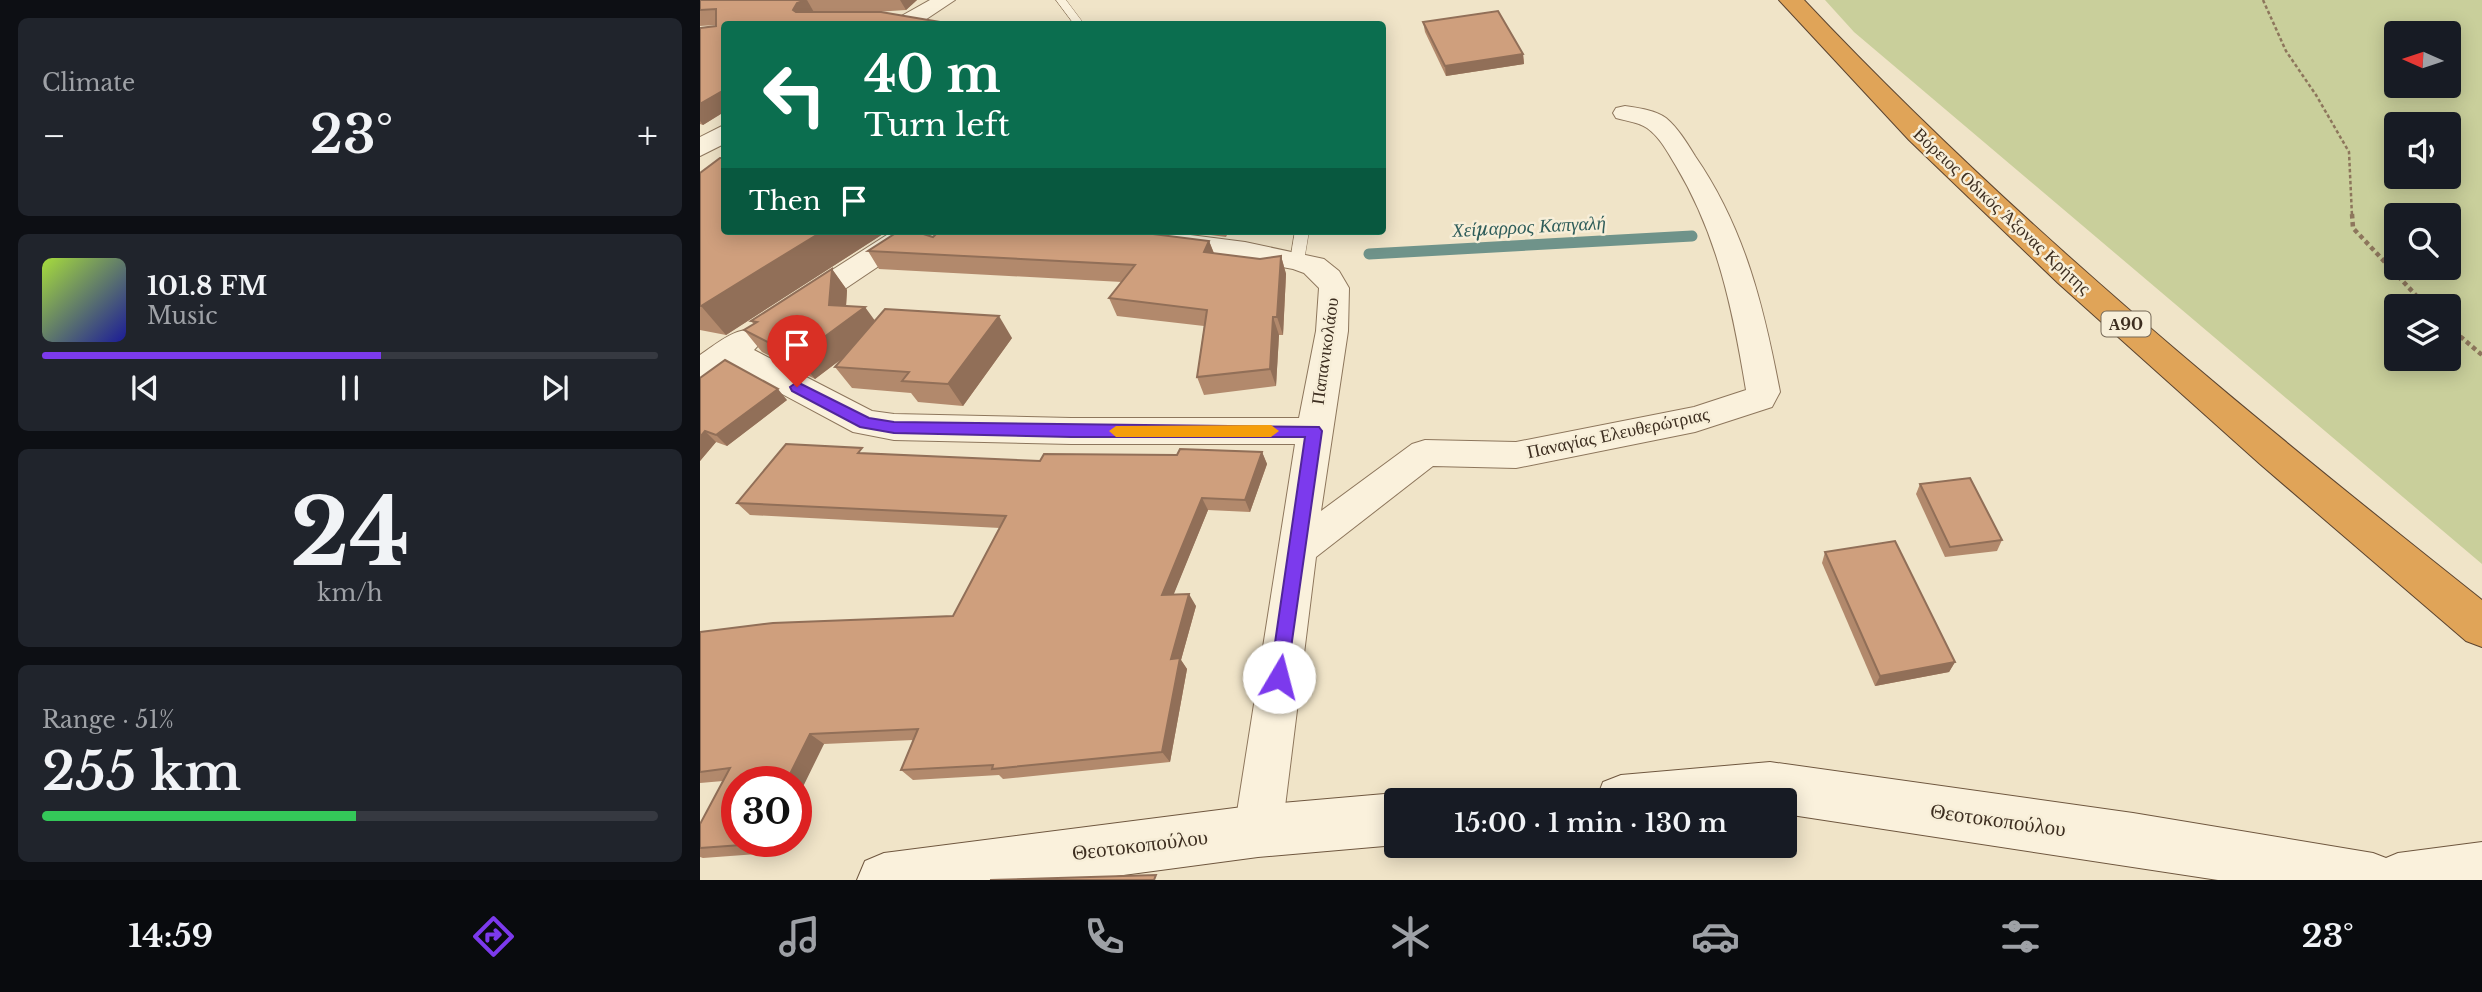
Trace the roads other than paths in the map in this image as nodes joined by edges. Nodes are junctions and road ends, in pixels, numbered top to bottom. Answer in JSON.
{"nodes":[{"id":1,"x":945,"y":0,"type":"edge"},
{"id":2,"x":1061,"y":0,"type":"edge"},
{"id":3,"x":1791,"y":0,"type":"edge"},
{"id":4,"x":902,"y":21,"type":"edge"},
{"id":5,"x":1077,"y":21,"type":"edge"},
{"id":6,"x":1625,"y":113,"type":"dead end"},
{"id":7,"x":721,"y":135,"type":"edge"},
{"id":8,"x":700,"y":148,"type":"edge"},
{"id":9,"x":700,"y":160,"type":"edge"},
{"id":10,"x":721,"y":162,"type":"edge"},
{"id":11,"x":906,"y":235,"type":"edge"},
{"id":12,"x":1123,"y":235,"type":"edge"},
{"id":13,"x":1300,"y":246,"type":"edge"},
{"id":14,"x":729,"y":351,"type":"junction"},
{"id":15,"x":700,"y":370,"type":"edge"},
{"id":16,"x":1314,"y":431,"type":"junction"},
{"id":17,"x":1297,"y":550,"type":"junction"},
{"id":18,"x":2482,"y":627,"type":"edge"},
{"id":19,"x":1759,"y":788,"type":"edge"},
{"id":20,"x":1777,"y":788,"type":"edge"},
{"id":21,"x":1797,"y":791,"type":"edge"},
{"id":22,"x":1384,"y":820,"type":"edge"},
{"id":23,"x":1258,"y":831,"type":"junction"},
{"id":24,"x":2482,"y":869,"type":"edge"},
{"id":25,"x":884,"y":880,"type":"edge"},
{"id":26,"x":2373,"y":880,"type":"edge"},
{"id":27,"x":2398,"y":880,"type":"edge"}],
"edges":[{"from":1,"to":4,"type":"street"},
{"from":2,"to":5,"type":"lane"},
{"from":3,"to":18,"type":"highway","name":"Βόρειος Οδικός Άξονας Κρήτης","number":"Α90"},
{"from":6,"to":17,"type":"street","name":"Παναγίας Ελευθερώτριας"},
{"from":7,"to":8,"type":"street"},
{"from":9,"to":10,"type":"street"},
{"from":11,"to":14,"type":"street"},
{"from":12,"to":13,"type":"street","name":"Παπανικολάου"},
{"from":13,"to":16,"type":"street","name":"Παπανικολάου"},
{"from":14,"to":15,"type":"street"},
{"from":14,"to":16,"type":"street"},
{"from":16,"to":17,"type":"street","name":"Παπανικολάου"},
{"from":17,"to":23,"type":"street","name":"Παπανικολάου"},
{"from":19,"to":20,"type":"main road","name":"Θεοτοκοπούλου"},
{"from":21,"to":26,"type":"main road","name":"Θεοτοκοπούλου"},
{"from":22,"to":23,"type":"main road","name":"Θεοτοκοπούλου"},
{"from":23,"to":25,"type":"main road","name":"Θεοτοκοπούλου"},
{"from":24,"to":27,"type":"main road"}]}
